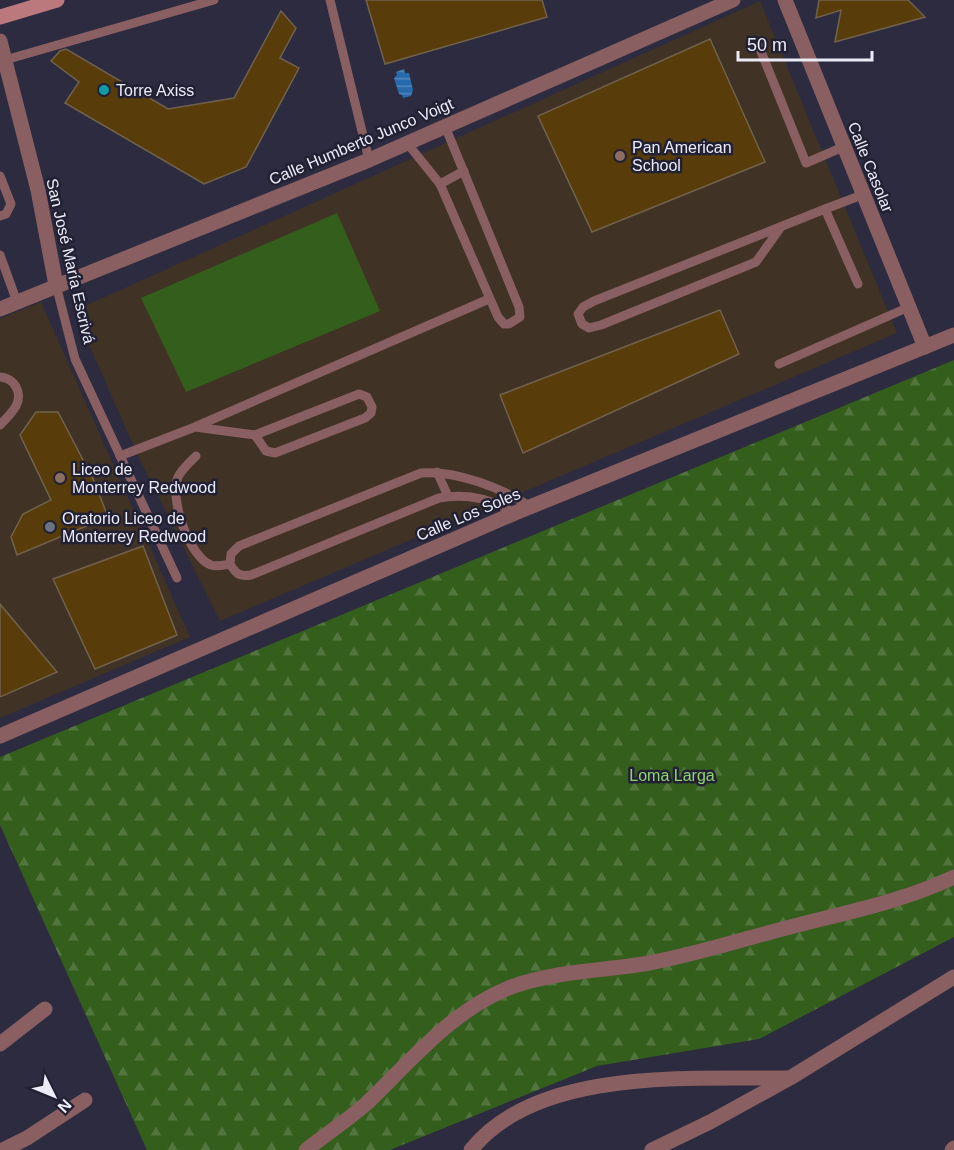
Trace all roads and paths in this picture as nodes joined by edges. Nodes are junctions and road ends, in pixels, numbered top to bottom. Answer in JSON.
{"nodes":[{"id":1,"x":57,"y":0,"type":"edge"},
{"id":2,"x":214,"y":0,"type":"edge"},
{"id":3,"x":330,"y":0,"type":"edge"},
{"id":4,"x":733,"y":0,"type":"edge"},
{"id":5,"x":785,"y":0,"type":"edge"},
{"id":6,"x":0,"y":17,"type":"edge"},
{"id":7,"x":0,"y":41,"type":"edge"},
{"id":8,"x":758,"y":44,"type":"dead end"},
{"id":9,"x":5,"y":60,"type":"junction"},
{"id":10,"x":445,"y":126,"type":"junction"},
{"id":11,"x":407,"y":142,"type":"junction"},
{"id":12,"x":843,"y":147,"type":"junction"},
{"id":13,"x":369,"y":159,"type":"junction"},
{"id":14,"x":464,"y":171,"type":"junction"},
{"id":15,"x":0,"y":176,"type":"edge"},
{"id":16,"x":440,"y":184,"type":"junction"},
{"id":17,"x":862,"y":195,"type":"junction"},
{"id":18,"x":825,"y":209,"type":"junction"},
{"id":19,"x":0,"y":216,"type":"edge"},
{"id":20,"x":781,"y":227,"type":"junction"},
{"id":21,"x":0,"y":255,"type":"edge"},
{"id":22,"x":858,"y":284,"type":"dead end"},
{"id":23,"x":56,"y":285,"type":"junction"},
{"id":24,"x":489,"y":299,"type":"junction"},
{"id":25,"x":17,"y":302,"type":"junction"},
{"id":26,"x":909,"y":307,"type":"junction"},
{"id":27,"x":0,"y":309,"type":"edge"},
{"id":28,"x":954,"y":335,"type":"edge"},
{"id":29,"x":925,"y":347,"type":"junction"},
{"id":30,"x":779,"y":364,"type":"dead end"},
{"id":31,"x":0,"y":377,"type":"edge"},
{"id":32,"x":0,"y":425,"type":"edge"},
{"id":33,"x":195,"y":427,"type":"junction"},
{"id":34,"x":255,"y":435,"type":"junction"},
{"id":35,"x":120,"y":456,"type":"junction"},
{"id":36,"x":196,"y":456,"type":"dead end"},
{"id":37,"x":437,"y":472,"type":"junction"},
{"id":38,"x":448,"y":496,"type":"junction"},
{"id":39,"x":531,"y":507,"type":"junction"},
{"id":40,"x":515,"y":513,"type":"junction"},
{"id":41,"x":230,"y":564,"type":"junction"},
{"id":42,"x":177,"y":578,"type":"dead end"},
{"id":43,"x":0,"y":736,"type":"edge"},
{"id":44,"x":954,"y":877,"type":"edge"},
{"id":45,"x":954,"y":977,"type":"edge"},
{"id":46,"x":45,"y":1009,"type":"dead end"},
{"id":47,"x":0,"y":1044,"type":"edge"},
{"id":48,"x":790,"y":1078,"type":"junction"},
{"id":49,"x":85,"y":1100,"type":"dead end"},
{"id":50,"x":3,"y":1150,"type":"edge"},
{"id":51,"x":306,"y":1150,"type":"edge"},
{"id":52,"x":471,"y":1150,"type":"edge"},
{"id":53,"x":652,"y":1150,"type":"edge"}],
"edges":[{"from":1,"to":6,"type":"street"},
{"from":2,"to":9,"type":"lane"},
{"from":3,"to":13,"type":"lane"},
{"from":4,"to":10,"type":"street","name":"Calle Humberto Junco Voigt"},
{"from":5,"to":12,"type":"street","name":"Calle Casolar"},
{"from":7,"to":9,"type":"street","name":"San José María Escrivá"},
{"from":8,"to":12,"type":"lane"},
{"from":9,"to":23,"type":"street","name":"San José María Escrivá"},
{"from":10,"to":11,"type":"street","name":"Calle Humberto Junco Voigt"},
{"from":10,"to":14,"type":"lane"},
{"from":11,"to":13,"type":"street","name":"Calle Humberto Junco Voigt"},
{"from":11,"to":16,"type":"lane"},
{"from":12,"to":17,"type":"street","name":"Calle Casolar"},
{"from":13,"to":23,"type":"street","name":"Calle Humberto Junco Voigt"},
{"from":14,"to":16,"type":"lane"},
{"from":14,"to":24,"type":"lane"},
{"from":15,"to":19,"type":"lane"},
{"from":16,"to":24,"type":"lane"},
{"from":17,"to":18,"type":"lane"},
{"from":17,"to":26,"type":"street","name":"Calle Casolar"},
{"from":18,"to":20,"type":"lane"},
{"from":18,"to":22,"type":"lane"},
{"from":20,"to":20,"type":"lane"},
{"from":21,"to":25,"type":"lane"},
{"from":23,"to":25,"type":"street","name":"Calle Humberto Junco Voigt"},
{"from":23,"to":35,"type":"lane","name":"San José María Escrivá"},
{"from":24,"to":33,"type":"lane"},
{"from":25,"to":27,"type":"street","name":"Calle Humberto Junco Voigt"},
{"from":26,"to":29,"type":"street","name":"Calle Casolar"},
{"from":26,"to":30,"type":"lane"},
{"from":28,"to":29,"type":"street","name":"Calle Los Soles"},
{"from":29,"to":39,"type":"street","name":"Calle Los Soles"},
{"from":31,"to":32,"type":"lane"},
{"from":33,"to":34,"type":"lane"},
{"from":33,"to":35,"type":"lane"},
{"from":34,"to":34,"type":"lane"},
{"from":35,"to":42,"type":"lane","name":"San José María Escrivá"},
{"from":36,"to":41,"type":"lane"},
{"from":37,"to":38,"type":"lane"},
{"from":37,"to":39,"type":"lane"},
{"from":37,"to":41,"type":"lane"},
{"from":38,"to":40,"type":"lane"},
{"from":38,"to":41,"type":"lane"},
{"from":39,"to":40,"type":"street","name":"Calle Los Soles"},
{"from":40,"to":43,"type":"street","name":"Calle Los Soles"},
{"from":44,"to":51,"type":"street"},
{"from":45,"to":48,"type":"street"},
{"from":46,"to":47,"type":"street"},
{"from":48,"to":52,"type":"street"},
{"from":48,"to":53,"type":"street"},
{"from":49,"to":50,"type":"street"}]}
